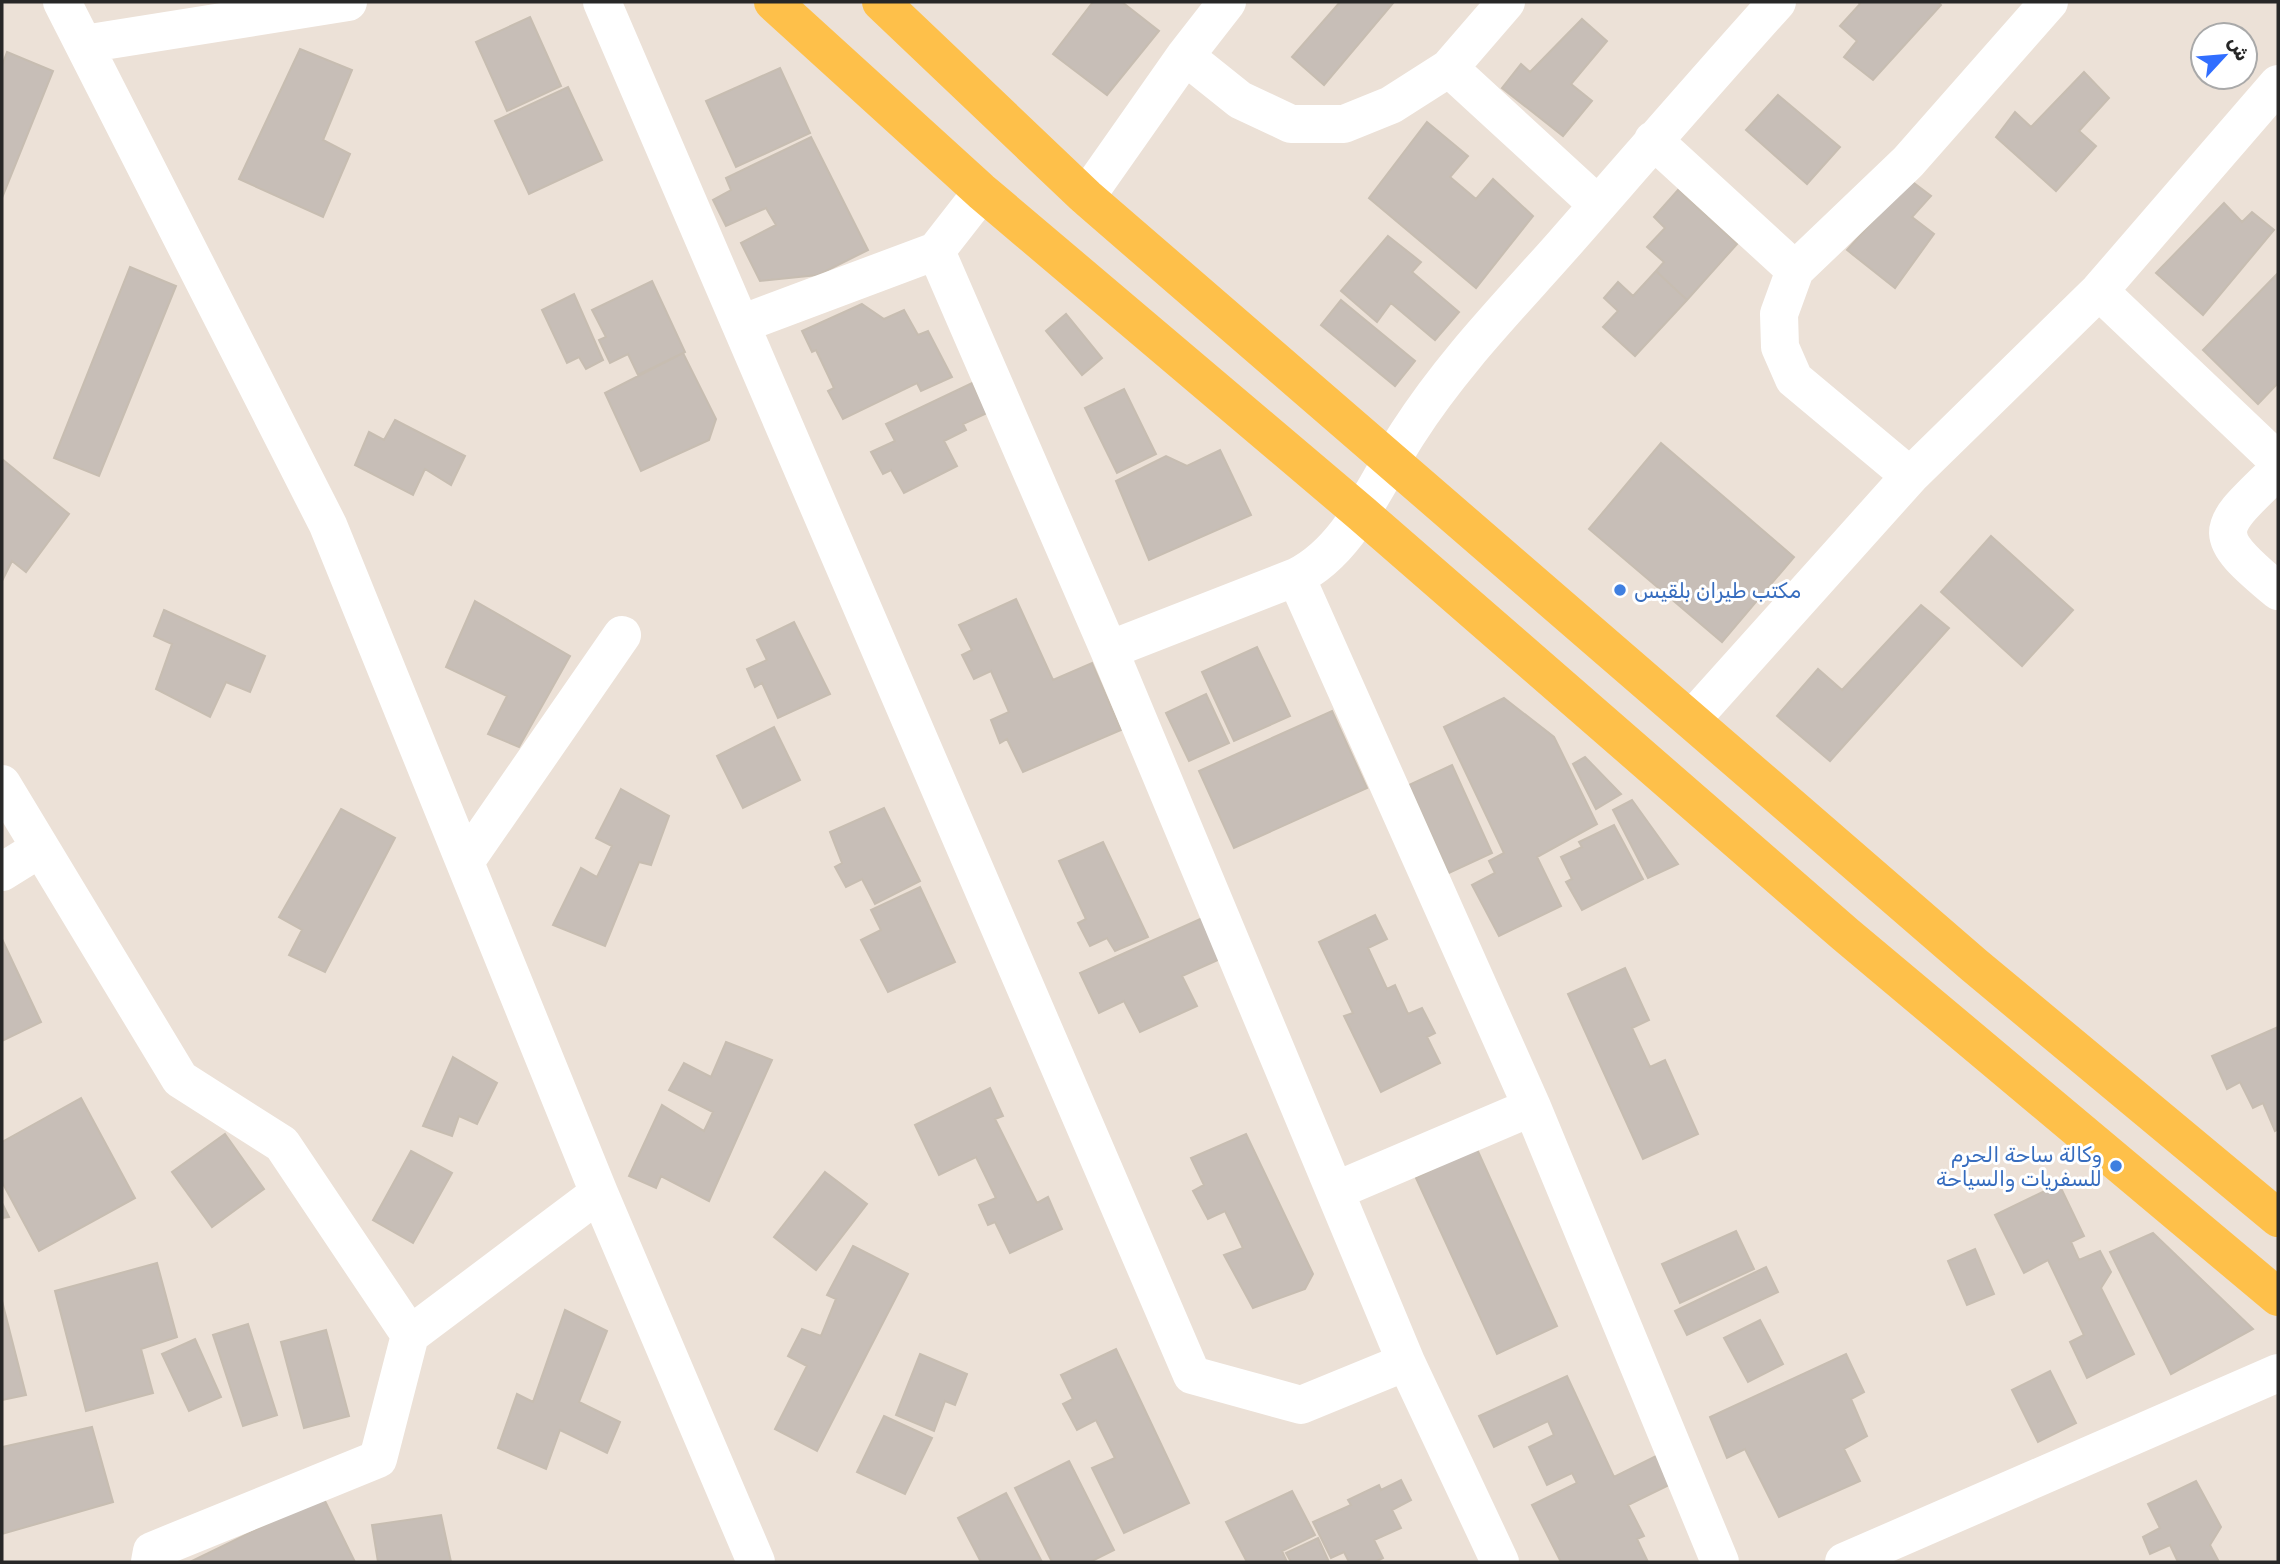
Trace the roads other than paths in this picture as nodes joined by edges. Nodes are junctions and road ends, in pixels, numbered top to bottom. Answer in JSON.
{"nodes":[{"id":1,"x":62,"y":2,"type":"edge"},
{"id":2,"x":348,"y":2,"type":"edge"},
{"id":3,"x":602,"y":2,"type":"edge"},
{"id":4,"x":773,"y":2,"type":"edge"},
{"id":5,"x":881,"y":2,"type":"edge"},
{"id":6,"x":1227,"y":2,"type":"edge"},
{"id":7,"x":1506,"y":2,"type":"edge"},
{"id":8,"x":1777,"y":2,"type":"edge"},
{"id":9,"x":2049,"y":2,"type":"edge"},
{"id":10,"x":84,"y":44,"type":"junction"},
{"id":11,"x":1185,"y":56,"type":"junction"},
{"id":12,"x":1449,"y":68,"type":"junction"},
{"id":13,"x":2273,"y":103,"type":"edge"},
{"id":14,"x":1653,"y":140,"type":"junction"},
{"id":15,"x":982,"y":192,"type":"junction"},
{"id":16,"x":1086,"y":197,"type":"junction"},
{"id":17,"x":1598,"y":205,"type":"junction"},
{"id":18,"x":936,"y":251,"type":"junction"},
{"id":19,"x":1795,"y":270,"type":"junction"},
{"id":20,"x":2098,"y":291,"type":"junction"},
{"id":21,"x":741,"y":324,"type":"junction"},
{"id":22,"x":1391,"y":460,"type":"junction"},
{"id":23,"x":2278,"y":461,"type":"edge"},
{"id":24,"x":2278,"y":470,"type":"edge"},
{"id":25,"x":1910,"y":476,"type":"junction"},
{"id":26,"x":1361,"y":513,"type":"junction"},
{"id":27,"x":1296,"y":577,"type":"junction"},
{"id":28,"x":2278,"y":591,"type":"edge"},
{"id":29,"x":622,"y":635,"type":"dead end"},
{"id":30,"x":1109,"y":650,"type":"junction"},
{"id":31,"x":1692,"y":719,"type":"junction"},
{"id":32,"x":2,"y":785,"type":"edge"},
{"id":33,"x":39,"y":849,"type":"junction"},
{"id":34,"x":465,"y":862,"type":"junction"},
{"id":35,"x":2,"y":872,"type":"edge"},
{"id":36,"x":1532,"y":1107,"type":"junction"},
{"id":37,"x":1335,"y":1191,"type":"junction"},
{"id":38,"x":599,"y":1193,"type":"junction"},
{"id":39,"x":2278,"y":1218,"type":"edge"},
{"id":40,"x":2278,"y":1297,"type":"edge"},
{"id":41,"x":410,"y":1335,"type":"junction"},
{"id":42,"x":1406,"y":1362,"type":"junction"},
{"id":43,"x":2278,"y":1373,"type":"edge"},
{"id":44,"x":150,"y":1562,"type":"edge"},
{"id":45,"x":756,"y":1562,"type":"edge"},
{"id":46,"x":1500,"y":1562,"type":"edge"},
{"id":47,"x":1720,"y":1562,"type":"edge"},
{"id":48,"x":1844,"y":1562,"type":"edge"}],
"edges":[{"from":1,"to":10,"type":"street"},
{"from":2,"to":10,"type":"street"},
{"from":3,"to":21,"type":"street"},
{"from":4,"to":15,"type":"main road"},
{"from":5,"to":16,"type":"main road"},
{"from":6,"to":11,"type":"street"},
{"from":7,"to":12,"type":"street"},
{"from":8,"to":14,"type":"street"},
{"from":9,"to":19,"type":"street"},
{"from":10,"to":34,"type":"street"},
{"from":11,"to":12,"type":"street"},
{"from":11,"to":16,"type":"street"},
{"from":12,"to":17,"type":"street"},
{"from":13,"to":20,"type":"street"},
{"from":14,"to":17,"type":"street"},
{"from":14,"to":19,"type":"street"},
{"from":15,"to":18,"type":"street"},
{"from":15,"to":26,"type":"main road"},
{"from":16,"to":22,"type":"main road"},
{"from":17,"to":22,"type":"street"},
{"from":18,"to":21,"type":"street"},
{"from":18,"to":30,"type":"street"},
{"from":19,"to":25,"type":"street"},
{"from":20,"to":23,"type":"street"},
{"from":20,"to":25,"type":"street"},
{"from":21,"to":42,"type":"street"},
{"from":22,"to":26,"type":"street"},
{"from":22,"to":31,"type":"main road"},
{"from":24,"to":28,"type":"street"},
{"from":25,"to":31,"type":"street"},
{"from":26,"to":27,"type":"street"},
{"from":26,"to":40,"type":"main road"},
{"from":27,"to":30,"type":"street"},
{"from":27,"to":36,"type":"street"},
{"from":29,"to":34,"type":"street"},
{"from":30,"to":37,"type":"street"},
{"from":31,"to":39,"type":"main road"},
{"from":32,"to":33,"type":"street"},
{"from":33,"to":35,"type":"street"},
{"from":33,"to":41,"type":"street"},
{"from":34,"to":38,"type":"street"},
{"from":36,"to":37,"type":"street"},
{"from":36,"to":47,"type":"street"},
{"from":37,"to":42,"type":"street"},
{"from":38,"to":41,"type":"street"},
{"from":38,"to":45,"type":"street"},
{"from":41,"to":44,"type":"street"},
{"from":42,"to":46,"type":"street"},
{"from":43,"to":48,"type":"street"}]}
